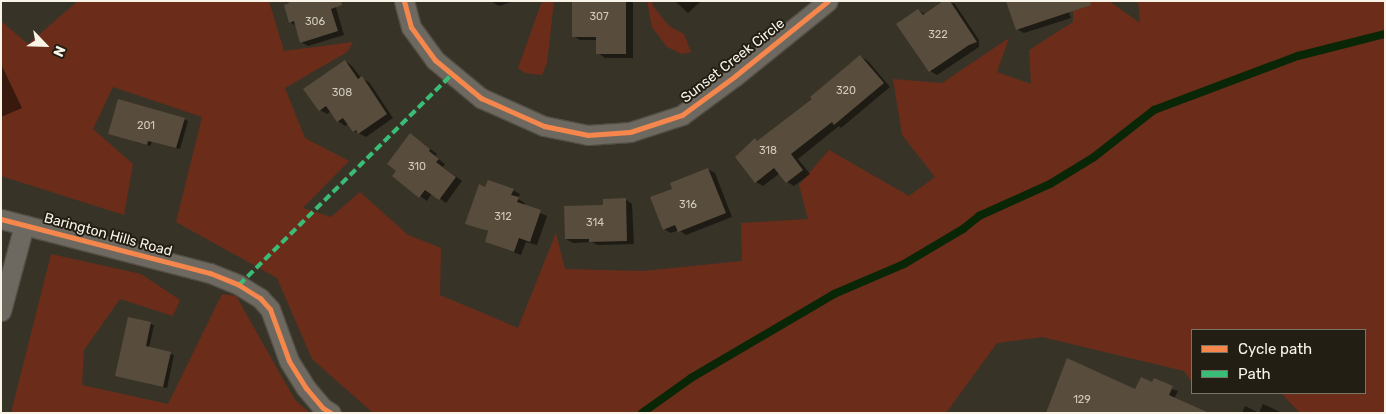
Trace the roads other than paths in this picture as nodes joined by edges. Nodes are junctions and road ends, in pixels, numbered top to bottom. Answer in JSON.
{"nodes":[{"id":1,"x":404,"y":1,"type":"edge"},
{"id":2,"x":828,"y":1,"type":"edge"},
{"id":3,"x":1,"y":219,"type":"edge"},
{"id":4,"x":24,"y":225,"type":"junction"},
{"id":5,"x":1,"y":311,"type":"edge"},
{"id":6,"x":330,"y":413,"type":"edge"}],
"edges":[{"from":1,"to":2,"type":"street","name":"Sunset Creek Circle"},
{"from":3,"to":4,"type":"street","name":"Barington Hills Road"},
{"from":4,"to":5,"type":"street"},
{"from":4,"to":6,"type":"street","name":"Barington Hills Road"}]}
